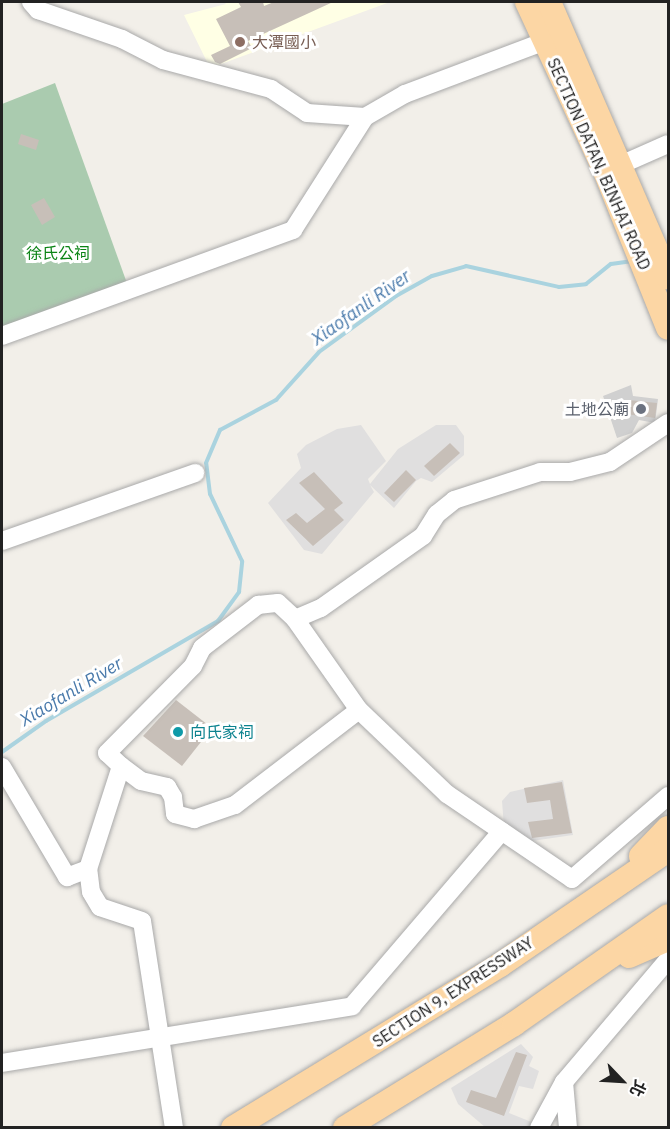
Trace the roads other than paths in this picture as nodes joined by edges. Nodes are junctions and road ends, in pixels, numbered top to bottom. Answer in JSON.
{"nodes":[{"id":1,"x":31,"y":2,"type":"edge"},
{"id":2,"x":527,"y":2,"type":"edge"},
{"id":3,"x":549,"y":2,"type":"edge"},
{"id":4,"x":545,"y":41,"type":"junction"},
{"id":5,"x":365,"y":117,"type":"junction"},
{"id":6,"x":669,"y":144,"type":"edge"},
{"id":7,"x":614,"y":168,"type":"junction"},
{"id":8,"x":660,"y":272,"type":"edge"},
{"id":9,"x":669,"y":328,"type":"edge"},
{"id":10,"x":2,"y":336,"type":"edge"},
{"id":11,"x":669,"y":423,"type":"edge"},
{"id":12,"x":195,"y":472,"type":"dead end"},
{"id":13,"x":2,"y":541,"type":"edge"},
{"id":14,"x":295,"y":619,"type":"junction"},
{"id":15,"x":359,"y":710,"type":"junction"},
{"id":16,"x":121,"y":766,"type":"junction"},
{"id":17,"x":4,"y":768,"type":"edge"},
{"id":18,"x":669,"y":796,"type":"edge"},
{"id":19,"x":669,"y":828,"type":"edge"},
{"id":20,"x":502,"y":831,"type":"junction"},
{"id":21,"x":669,"y":850,"type":"edge"},
{"id":22,"x":88,"y":869,"type":"junction"},
{"id":23,"x":601,"y":893,"type":"junction"},
{"id":24,"x":669,"y":916,"type":"edge"},
{"id":25,"x":669,"y":939,"type":"edge"},
{"id":26,"x":669,"y":960,"type":"edge"},
{"id":27,"x":585,"y":975,"type":"junction"},
{"id":28,"x":161,"y":1040,"type":"junction"},
{"id":29,"x":2,"y":1063,"type":"edge"},
{"id":30,"x":564,"y":1082,"type":"junction"},
{"id":31,"x":174,"y":1128,"type":"edge"},
{"id":32,"x":233,"y":1128,"type":"edge"},
{"id":33,"x":345,"y":1128,"type":"edge"},
{"id":34,"x":539,"y":1128,"type":"edge"},
{"id":35,"x":568,"y":1128,"type":"edge"}],
"edges":[{"from":1,"to":5,"type":"street"},
{"from":2,"to":4,"type":"main road","name":"SECTION DATAN, BINHAI ROAD"},
{"from":3,"to":7,"type":"main road","name":"SECTION DATAN, BINHAI ROAD"},
{"from":4,"to":5,"type":"street"},
{"from":4,"to":7,"type":"main road","name":"SECTION DATAN, BINHAI ROAD"},
{"from":5,"to":10,"type":"street"},
{"from":6,"to":7,"type":"street"},
{"from":7,"to":8,"type":"main road","name":"SECTION DATAN, BINHAI ROAD"},
{"from":8,"to":9,"type":"main road","name":"SECTION DATAN, BINHAI ROAD"},
{"from":11,"to":14,"type":"street"},
{"from":12,"to":13,"type":"street"},
{"from":14,"to":15,"type":"street"},
{"from":14,"to":16,"type":"street"},
{"from":15,"to":16,"type":"street"},
{"from":15,"to":20,"type":"street"},
{"from":16,"to":22,"type":"street"},
{"from":17,"to":22,"type":"street"},
{"from":18,"to":20,"type":"street"},
{"from":19,"to":23,"type":"main road"},
{"from":20,"to":28,"type":"street"},
{"from":21,"to":23,"type":"main road","name":"SECTION 9, EXPRESSWAY"},
{"from":22,"to":28,"type":"street"},
{"from":23,"to":32,"type":"main road","name":"SECTION 9, EXPRESSWAY"},
{"from":24,"to":27,"type":"main road"},
{"from":25,"to":27,"type":"main road"},
{"from":26,"to":30,"type":"street"},
{"from":27,"to":33,"type":"main road"},
{"from":28,"to":29,"type":"street"},
{"from":28,"to":31,"type":"street"},
{"from":30,"to":34,"type":"street"},
{"from":30,"to":35,"type":"street"}]}
